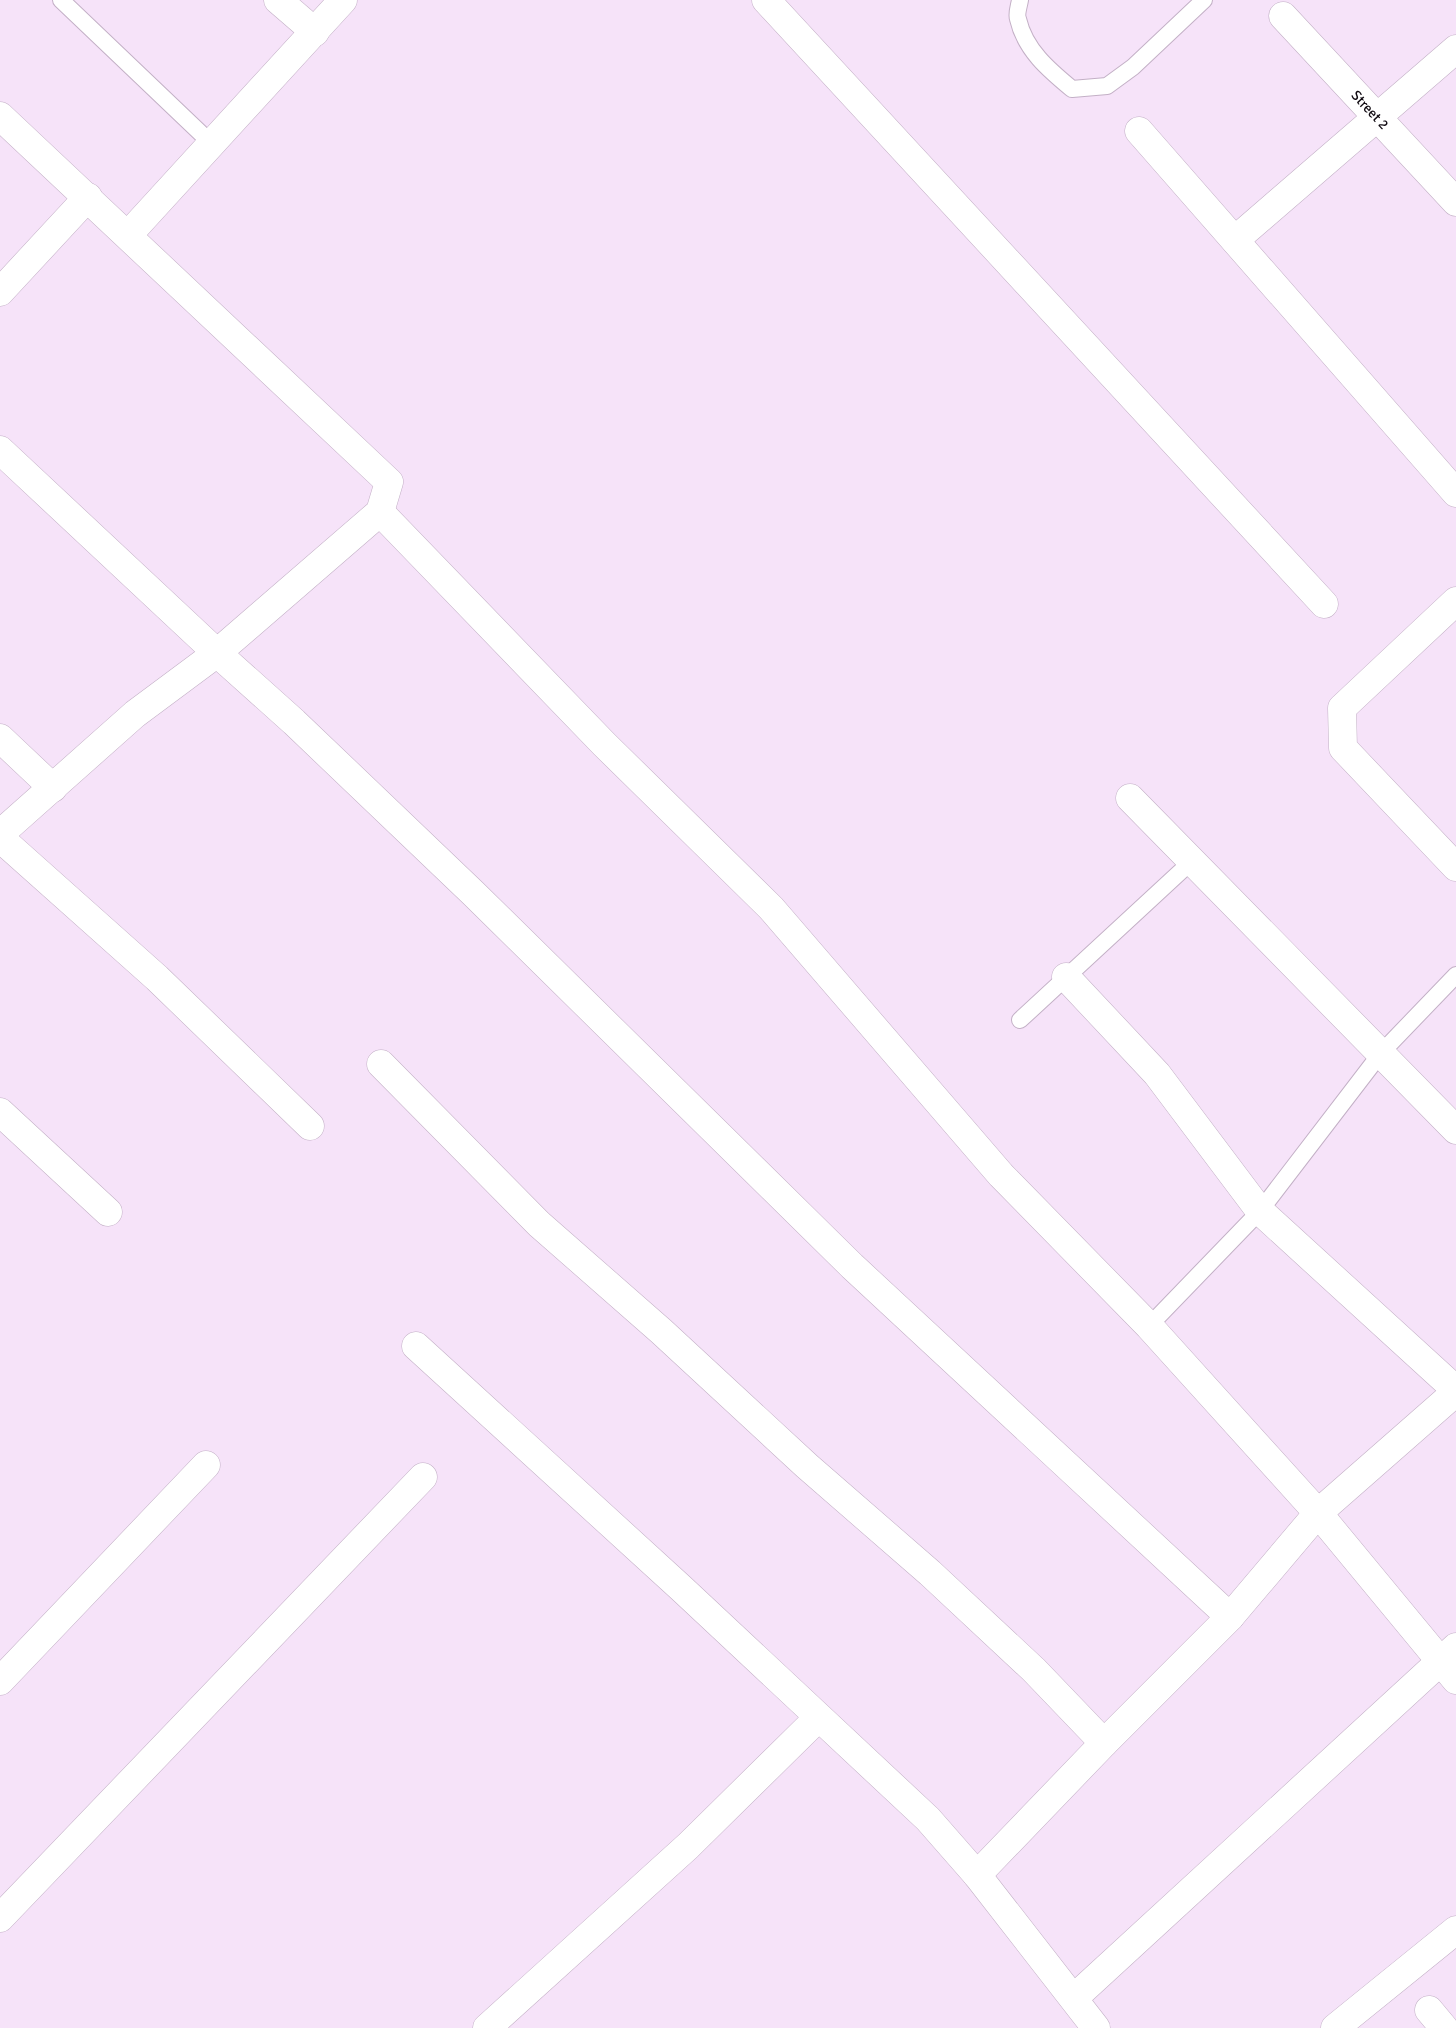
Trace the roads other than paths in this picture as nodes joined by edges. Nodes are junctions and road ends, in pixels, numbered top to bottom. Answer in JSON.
{"nodes":[{"id":1,"x":61,"y":0,"type":"edge"},
{"id":2,"x":278,"y":0,"type":"edge"},
{"id":3,"x":343,"y":0,"type":"edge"},
{"id":4,"x":766,"y":0,"type":"edge"},
{"id":5,"x":1020,"y":0,"type":"edge"},
{"id":6,"x":1204,"y":0,"type":"edge"},
{"id":7,"x":1283,"y":16,"type":"dead end"},
{"id":8,"x":314,"y":32,"type":"junction"},
{"id":9,"x":1456,"y":49,"type":"edge"},
{"id":10,"x":0,"y":116,"type":"edge"},
{"id":11,"x":1378,"y":117,"type":"junction"},
{"id":12,"x":1139,"y":131,"type":"dead end"},
{"id":13,"x":212,"y":144,"type":"junction"},
{"id":14,"x":88,"y":197,"type":"junction"},
{"id":15,"x":1456,"y":202,"type":"edge"},
{"id":16,"x":128,"y":235,"type":"junction"},
{"id":17,"x":1234,"y":240,"type":"junction"},
{"id":18,"x":0,"y":292,"type":"edge"},
{"id":19,"x":0,"y":450,"type":"edge"},
{"id":20,"x":1456,"y":493,"type":"edge"},
{"id":21,"x":380,"y":512,"type":"junction"},
{"id":22,"x":1456,"y":601,"type":"edge"},
{"id":23,"x":1324,"y":604,"type":"dead end"},
{"id":24,"x":217,"y":653,"type":"junction"},
{"id":25,"x":0,"y":738,"type":"edge"},
{"id":26,"x":53,"y":788,"type":"junction"},
{"id":27,"x":1130,"y":798,"type":"dead end"},
{"id":28,"x":0,"y":836,"type":"edge"},
{"id":29,"x":1192,"y":861,"type":"junction"},
{"id":30,"x":1456,"y":867,"type":"edge"},
{"id":31,"x":1456,"y":976,"type":"edge"},
{"id":32,"x":1066,"y":978,"type":"junction"},
{"id":33,"x":1020,"y":1020,"type":"dead end"},
{"id":34,"x":1381,"y":1053,"type":"junction"},
{"id":35,"x":382,"y":1064,"type":"dead end"},
{"id":36,"x":0,"y":1112,"type":"edge"},
{"id":37,"x":310,"y":1126,"type":"dead end"},
{"id":38,"x":1456,"y":1130,"type":"edge"},
{"id":39,"x":1260,"y":1210,"type":"junction"},
{"id":40,"x":108,"y":1212,"type":"dead end"},
{"id":41,"x":1149,"y":1326,"type":"junction"},
{"id":42,"x":416,"y":1346,"type":"dead end"},
{"id":43,"x":1456,"y":1391,"type":"edge"},
{"id":44,"x":206,"y":1465,"type":"dead end"},
{"id":45,"x":423,"y":1477,"type":"dead end"},
{"id":46,"x":1318,"y":1513,"type":"junction"},
{"id":47,"x":1230,"y":1617,"type":"junction"},
{"id":48,"x":1451,"y":1662,"type":"edge"},
{"id":49,"x":0,"y":1681,"type":"edge"},
{"id":50,"x":818,"y":1718,"type":"junction"},
{"id":51,"x":1104,"y":1743,"type":"junction"},
{"id":52,"x":977,"y":1875,"type":"junction"},
{"id":53,"x":0,"y":1918,"type":"edge"},
{"id":54,"x":1456,"y":1930,"type":"edge"},
{"id":55,"x":1074,"y":1998,"type":"junction"},
{"id":56,"x":486,"y":2028,"type":"edge"},
{"id":57,"x":1096,"y":2028,"type":"edge"},
{"id":58,"x":1335,"y":2028,"type":"edge"}],
"edges":[{"from":1,"to":13,"type":"lane"},
{"from":2,"to":8,"type":"street"},
{"from":3,"to":8,"type":"street"},
{"from":4,"to":23,"type":"street"},
{"from":5,"to":6,"type":"lane"},
{"from":7,"to":11,"type":"street","name":"Street 2"},
{"from":8,"to":13,"type":"street"},
{"from":9,"to":11,"type":"street"},
{"from":10,"to":14,"type":"street"},
{"from":11,"to":15,"type":"street","name":"Street 2"},
{"from":11,"to":17,"type":"street"},
{"from":12,"to":17,"type":"street"},
{"from":13,"to":16,"type":"street"},
{"from":14,"to":16,"type":"street"},
{"from":14,"to":18,"type":"street"},
{"from":16,"to":21,"type":"street"},
{"from":17,"to":20,"type":"street"},
{"from":19,"to":24,"type":"street"},
{"from":21,"to":24,"type":"street"},
{"from":21,"to":41,"type":"street"},
{"from":22,"to":30,"type":"street"},
{"from":24,"to":26,"type":"street"},
{"from":24,"to":47,"type":"street"},
{"from":25,"to":26,"type":"street"},
{"from":26,"to":28,"type":"street"},
{"from":27,"to":29,"type":"street"},
{"from":28,"to":37,"type":"street"},
{"from":29,"to":32,"type":"lane"},
{"from":29,"to":34,"type":"street"},
{"from":31,"to":34,"type":"lane"},
{"from":32,"to":33,"type":"lane"},
{"from":32,"to":39,"type":"street"},
{"from":34,"to":38,"type":"street"},
{"from":34,"to":39,"type":"lane"},
{"from":35,"to":51,"type":"street"},
{"from":36,"to":40,"type":"street"},
{"from":39,"to":41,"type":"lane"},
{"from":39,"to":43,"type":"street"},
{"from":41,"to":46,"type":"street"},
{"from":42,"to":50,"type":"street"},
{"from":43,"to":46,"type":"street"},
{"from":44,"to":49,"type":"street"},
{"from":45,"to":53,"type":"street"},
{"from":46,"to":47,"type":"street"},
{"from":46,"to":48,"type":"street"},
{"from":47,"to":51,"type":"street"},
{"from":48,"to":55,"type":"street"},
{"from":50,"to":52,"type":"street"},
{"from":50,"to":56,"type":"street"},
{"from":51,"to":52,"type":"street"},
{"from":52,"to":55,"type":"street"},
{"from":54,"to":58,"type":"street"},
{"from":55,"to":57,"type":"street"}]}
